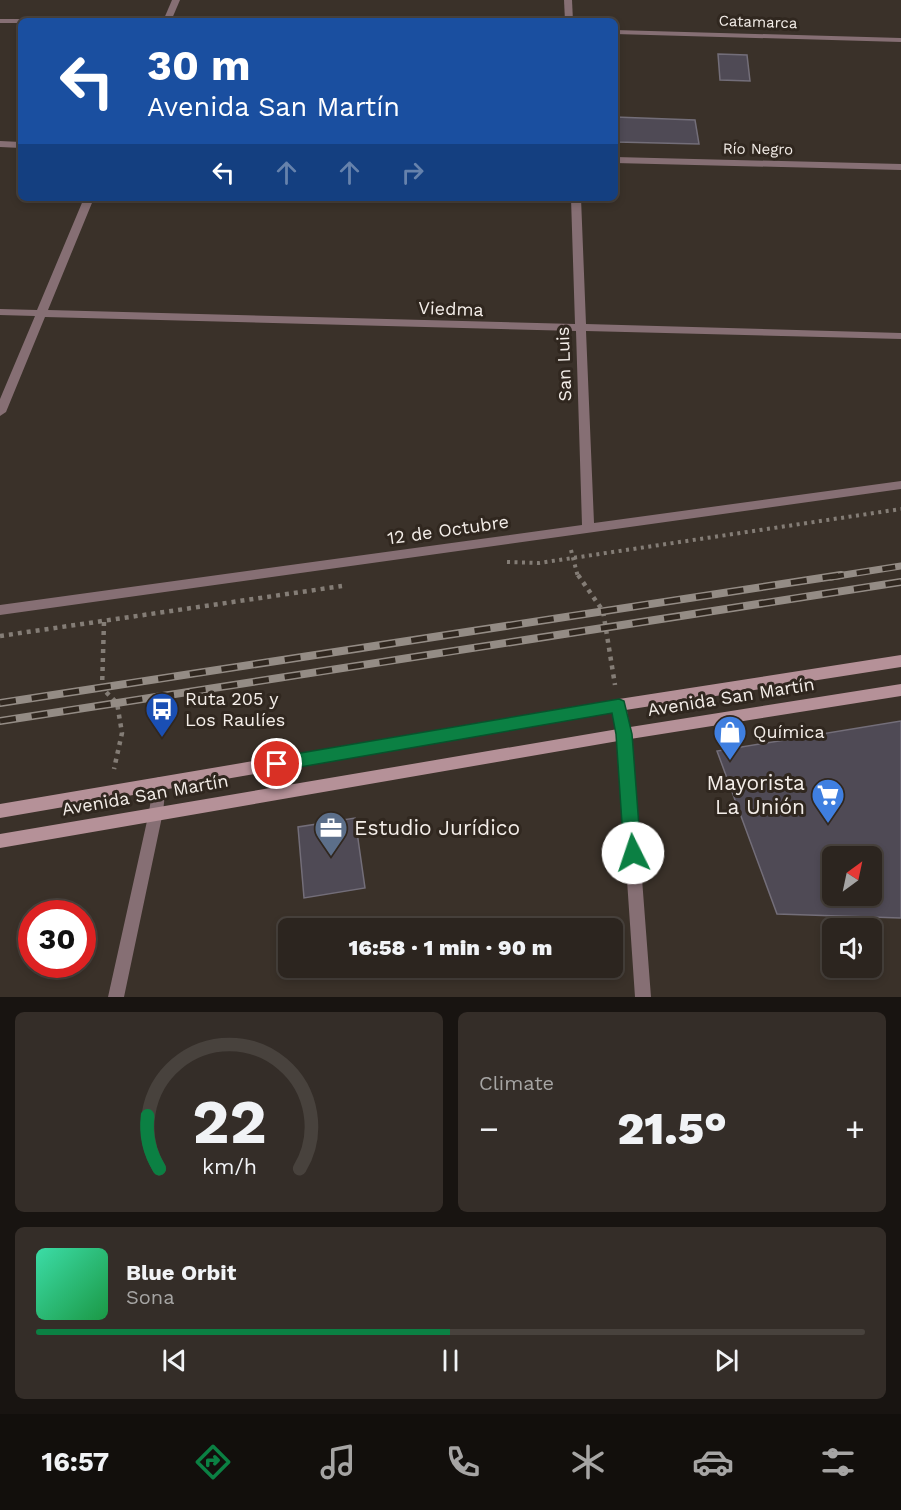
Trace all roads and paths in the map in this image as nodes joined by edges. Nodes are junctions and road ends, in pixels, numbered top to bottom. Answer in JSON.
{"nodes":[{"id":1,"x":176,"y":0,"type":"edge"},
{"id":2,"x":568,"y":0,"type":"edge"},
{"id":3,"x":168,"y":18,"type":"edge"},
{"id":4,"x":569,"y":18,"type":"edge"},
{"id":5,"x":0,"y":21,"type":"edge"},
{"id":6,"x":18,"y":21,"type":"edge"},
{"id":7,"x":618,"y":32,"type":"edge"},
{"id":8,"x":901,"y":40,"type":"edge"},
{"id":9,"x":0,"y":144,"type":"edge"},
{"id":10,"x":18,"y":145,"type":"edge"},
{"id":11,"x":618,"y":160,"type":"edge"},
{"id":12,"x":901,"y":167,"type":"edge"},
{"id":13,"x":88,"y":201,"type":"edge"},
{"id":14,"x":576,"y":201,"type":"edge"},
{"id":15,"x":0,"y":312,"type":"edge"},
{"id":16,"x":42,"y":313,"type":"junction"},
{"id":17,"x":579,"y":329,"type":"junction"},
{"id":18,"x":901,"y":336,"type":"edge"},
{"id":19,"x":0,"y":412,"type":"edge"},
{"id":20,"x":901,"y":485,"type":"edge"},
{"id":21,"x":901,"y":509,"type":"edge"},
{"id":22,"x":588,"y":529,"type":"junction"},
{"id":23,"x":565,"y":532,"type":"junction"},
{"id":24,"x":574,"y":558,"type":"junction"},
{"id":25,"x":501,"y":562,"type":"dead end"},
{"id":26,"x":349,"y":585,"type":"dead end"},
{"id":27,"x":99,"y":596,"type":"junction"},
{"id":28,"x":0,"y":610,"type":"edge"},
{"id":29,"x":104,"y":622,"type":"junction"},
{"id":30,"x":0,"y":636,"type":"edge"},
{"id":31,"x":901,"y":661,"type":"edge"},
{"id":32,"x":901,"y":690,"type":"edge"},
{"id":33,"x":619,"y":705,"type":"junction"},
{"id":34,"x":624,"y":734,"type":"junction"},
{"id":35,"x":159,"y":784,"type":"junction"},
{"id":36,"x":109,"y":793,"type":"junction"},
{"id":37,"x":0,"y":811,"type":"edge"},
{"id":38,"x":156,"y":812,"type":"junction"},
{"id":39,"x":0,"y":841,"type":"edge"},
{"id":40,"x":116,"y":997,"type":"edge"},
{"id":41,"x":643,"y":997,"type":"edge"}],
"edges":[{"from":1,"to":3,"type":"street"},
{"from":2,"to":4,"type":"street"},
{"from":5,"to":6,"type":"street"},
{"from":7,"to":8,"type":"street","name":"Catamarca"},
{"from":9,"to":10,"type":"street"},
{"from":11,"to":12,"type":"street","name":"Río Negro"},
{"from":13,"to":16,"type":"street"},
{"from":14,"to":17,"type":"street","name":"San Luis"},
{"from":15,"to":16,"type":"street","name":"Viedma"},
{"from":16,"to":17,"type":"street","name":"Viedma"},
{"from":16,"to":19,"type":"street"},
{"from":17,"to":18,"type":"street","name":"Viedma"},
{"from":17,"to":22,"type":"street","name":"San Luis"},
{"from":20,"to":22,"type":"street","name":"12 de Octubre"},
{"from":21,"to":24,"type":"path"},
{"from":22,"to":23,"type":"street","name":"12 de Octubre"},
{"from":23,"to":24,"type":"path"},
{"from":23,"to":27,"type":"street","name":"12 de Octubre"},
{"from":24,"to":25,"type":"path"},
{"from":24,"to":33,"type":"path"},
{"from":26,"to":29,"type":"path"},
{"from":27,"to":28,"type":"street","name":"12 de Octubre"},
{"from":27,"to":29,"type":"path"},
{"from":29,"to":30,"type":"path"},
{"from":29,"to":36,"type":"path"},
{"from":31,"to":33,"type":"main road","name":"Avenida San Martín"},
{"from":32,"to":34,"type":"main road","name":"Avenida San Martín"},
{"from":33,"to":34,"type":"street"},
{"from":33,"to":35,"type":"main road","name":"Avenida San Martín"},
{"from":34,"to":38,"type":"main road","name":"Avenida San Martín"},
{"from":34,"to":41,"type":"street"},
{"from":35,"to":36,"type":"main road","name":"Avenida San Martín"},
{"from":35,"to":38,"type":"street"},
{"from":36,"to":37,"type":"main road","name":"Avenida San Martín"},
{"from":38,"to":39,"type":"main road","name":"Avenida San Martín"},
{"from":38,"to":40,"type":"street"}]}
